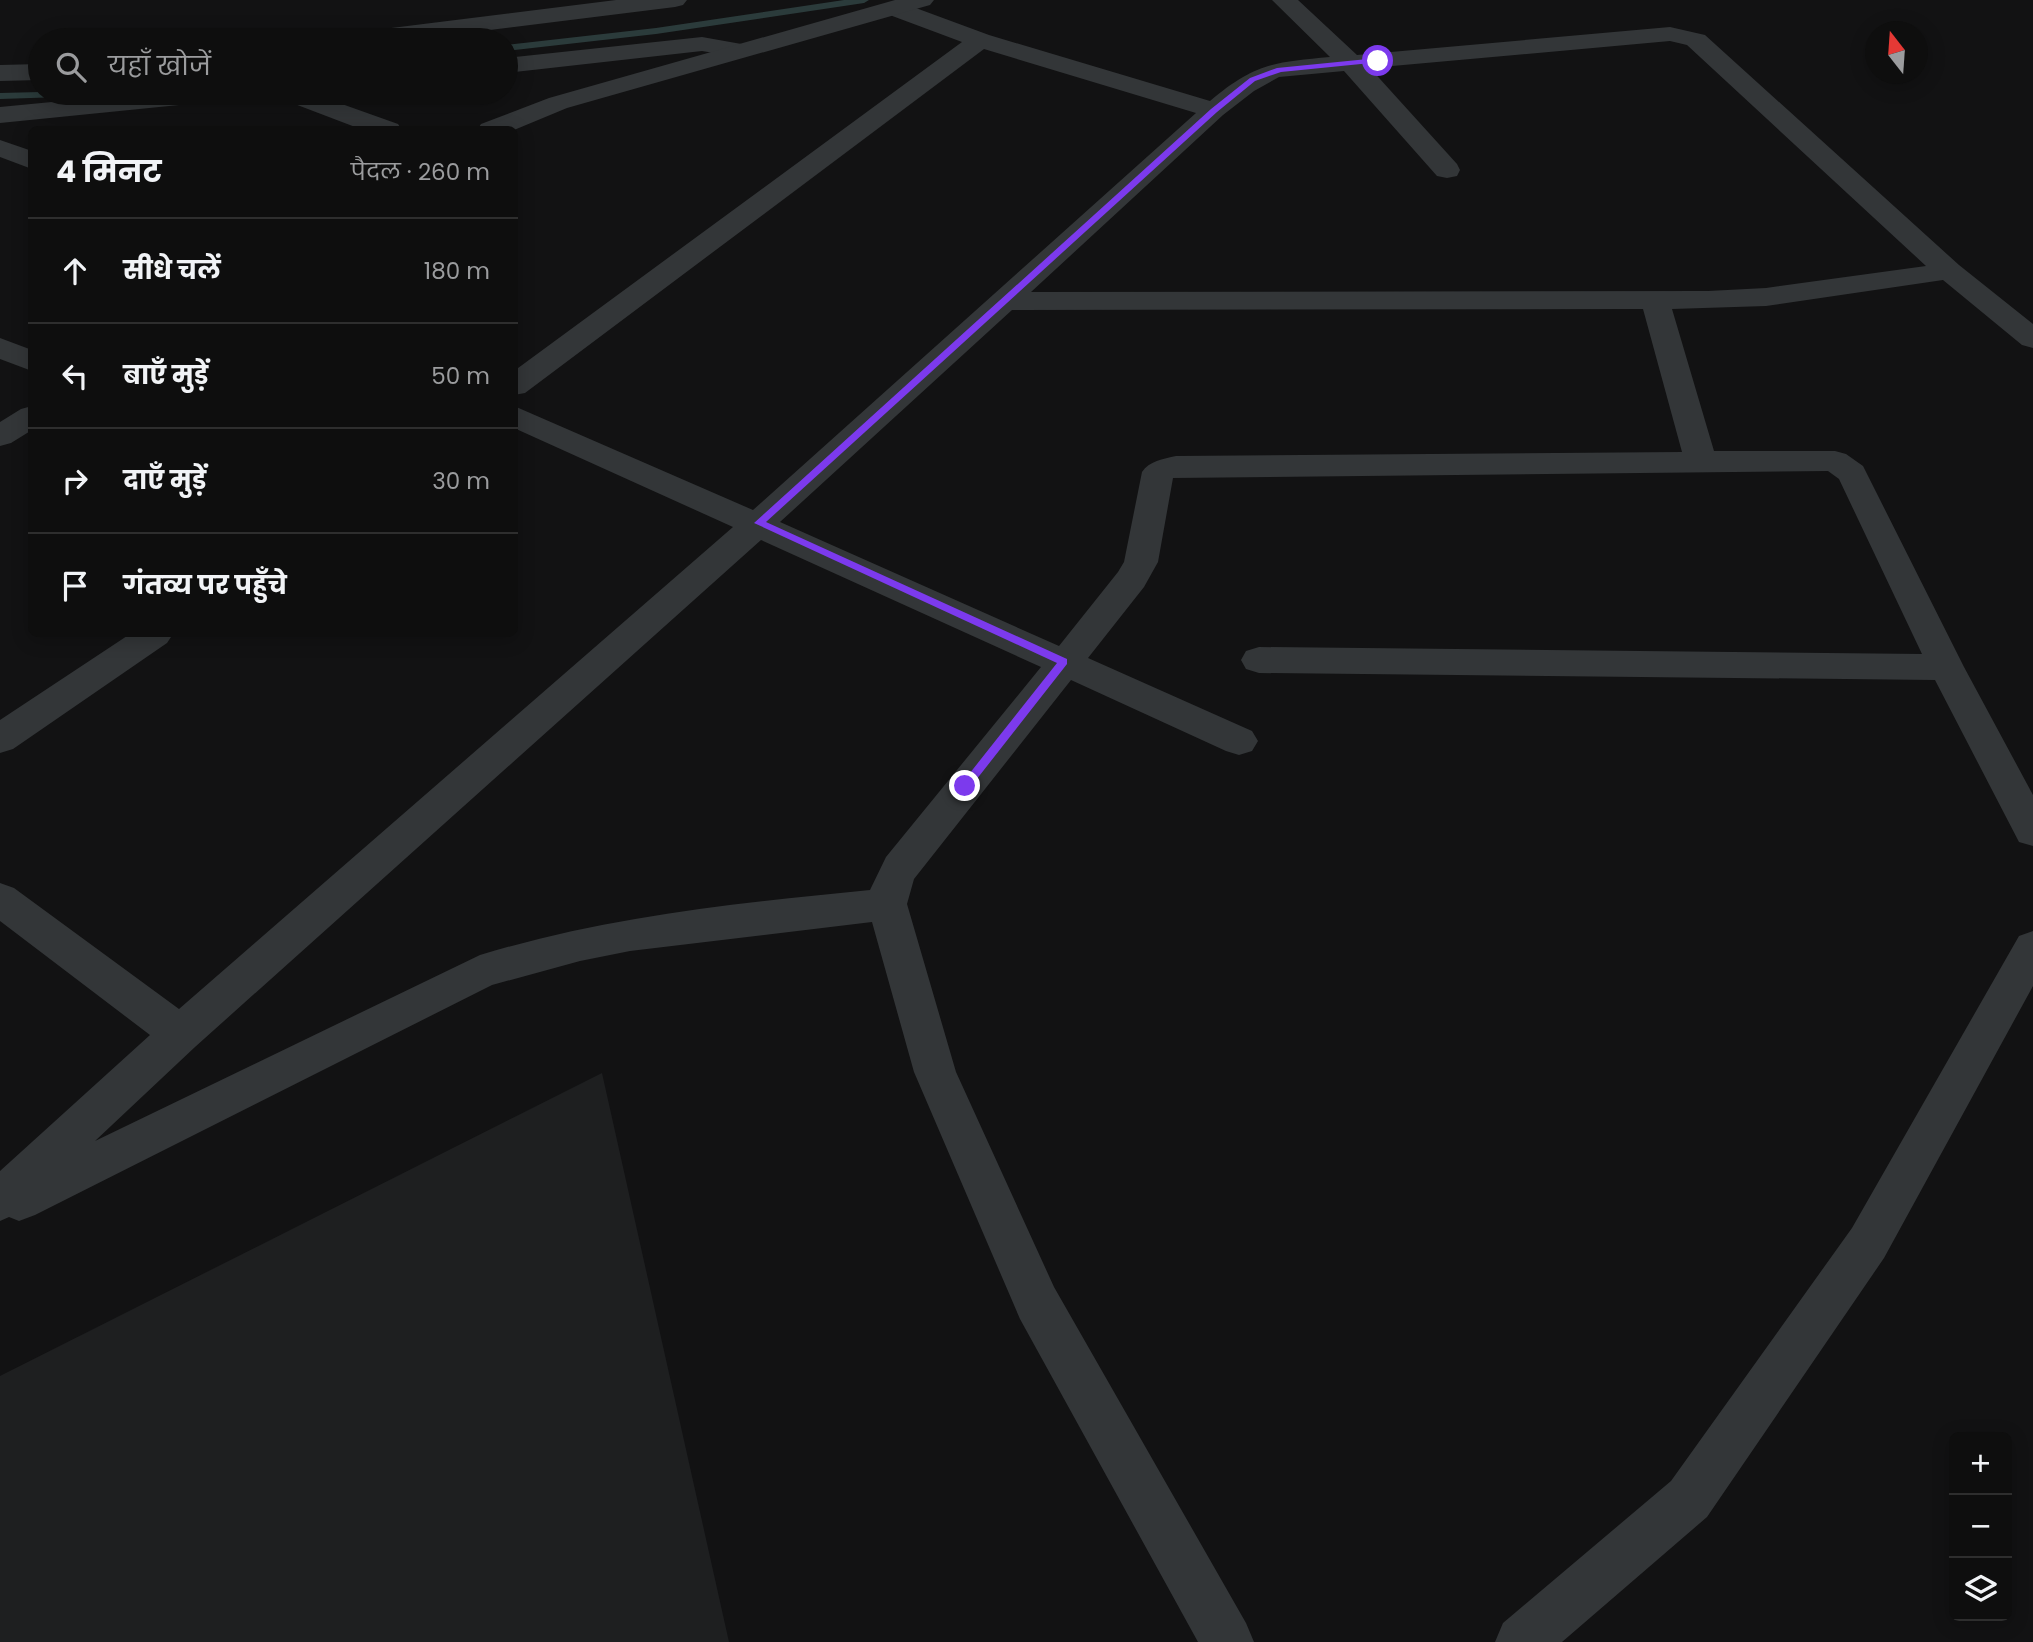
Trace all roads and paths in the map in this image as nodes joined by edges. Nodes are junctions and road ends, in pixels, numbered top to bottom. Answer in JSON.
{"nodes":[{"id":1,"x":675,"y":0,"type":"edge"},
{"id":2,"x":922,"y":0,"type":"edge"},
{"id":3,"x":1284,"y":0,"type":"edge"},
{"id":4,"x":896,"y":9,"type":"junction"},
{"id":5,"x":448,"y":28,"type":"edge"},
{"id":6,"x":980,"y":40,"type":"junction"},
{"id":7,"x":738,"y":50,"type":"junction"},
{"id":8,"x":1351,"y":63,"type":"junction"},
{"id":9,"x":518,"y":65,"type":"edge"},
{"id":10,"x":28,"y":72,"type":"edge"},
{"id":11,"x":0,"y":73,"type":"edge"},
{"id":12,"x":100,"y":105,"type":"edge"},
{"id":13,"x":321,"y":105,"type":"edge"},
{"id":14,"x":1214,"y":110,"type":"junction"},
{"id":15,"x":0,"y":115,"type":"edge"},
{"id":16,"x":378,"y":126,"type":"edge"},
{"id":17,"x":500,"y":126,"type":"edge"},
{"id":18,"x":0,"y":148,"type":"edge"},
{"id":19,"x":28,"y":158,"type":"edge"},
{"id":20,"x":1447,"y":170,"type":"dead end"},
{"id":21,"x":1949,"y":271,"type":"junction"},
{"id":22,"x":1655,"y":300,"type":"junction"},
{"id":23,"x":1003,"y":301,"type":"junction"},
{"id":24,"x":2033,"y":339,"type":"edge"},
{"id":25,"x":0,"y":347,"type":"edge"},
{"id":26,"x":28,"y":360,"type":"edge"},
{"id":27,"x":518,"y":383,"type":"edge"},
{"id":28,"x":28,"y":418,"type":"edge"},
{"id":29,"x":518,"y":418,"type":"edge"},
{"id":30,"x":0,"y":436,"type":"edge"},
{"id":31,"x":1702,"y":461,"type":"junction"},
{"id":32,"x":759,"y":523,"type":"junction"},
{"id":33,"x":151,"y":637,"type":"edge"},
{"id":34,"x":1259,"y":660,"type":"dead end"},
{"id":35,"x":1064,"y":662,"type":"junction"},
{"id":36,"x":1946,"y":667,"type":"junction"},
{"id":37,"x":0,"y":739,"type":"edge"},
{"id":38,"x":1239,"y":741,"type":"dead end"},
{"id":39,"x":2033,"y":831,"type":"edge"},
{"id":40,"x":0,"y":899,"type":"edge"},
{"id":41,"x":887,"y":904,"type":"junction"},
{"id":42,"x":2033,"y":948,"type":"edge"},
{"id":43,"x":180,"y":1034,"type":"junction"},
{"id":44,"x":0,"y":1200,"type":"edge"},
{"id":45,"x":0,"y":1209,"type":"edge"},
{"id":46,"x":1227,"y":1642,"type":"edge"},
{"id":47,"x":1522,"y":1642,"type":"edge"}],
"edges":[{"from":1,"to":5,"type":"street"},
{"from":2,"to":4,"type":"street"},
{"from":3,"to":8,"type":"street"},
{"from":4,"to":6,"type":"street"},
{"from":4,"to":7,"type":"street"},
{"from":6,"to":14,"type":"street"},
{"from":6,"to":27,"type":"street"},
{"from":7,"to":9,"type":"street"},
{"from":7,"to":17,"type":"street"},
{"from":8,"to":14,"type":"street"},
{"from":8,"to":20,"type":"street"},
{"from":8,"to":21,"type":"street"},
{"from":10,"to":11,"type":"street"},
{"from":12,"to":15,"type":"street"},
{"from":13,"to":16,"type":"street"},
{"from":14,"to":23,"type":"street"},
{"from":18,"to":19,"type":"street"},
{"from":21,"to":22,"type":"street"},
{"from":21,"to":24,"type":"street"},
{"from":22,"to":23,"type":"street"},
{"from":22,"to":31,"type":"street"},
{"from":23,"to":32,"type":"street"},
{"from":25,"to":26,"type":"street"},
{"from":28,"to":30,"type":"street"},
{"from":29,"to":32,"type":"street"},
{"from":31,"to":35,"type":"street"},
{"from":31,"to":36,"type":"street"},
{"from":32,"to":35,"type":"street"},
{"from":32,"to":43,"type":"street"},
{"from":33,"to":37,"type":"street"},
{"from":34,"to":36,"type":"street"},
{"from":35,"to":38,"type":"street"},
{"from":35,"to":41,"type":"street"},
{"from":36,"to":39,"type":"street"},
{"from":40,"to":43,"type":"street"},
{"from":41,"to":45,"type":"street"},
{"from":41,"to":46,"type":"street"},
{"from":42,"to":47,"type":"street"},
{"from":43,"to":44,"type":"street"}]}
